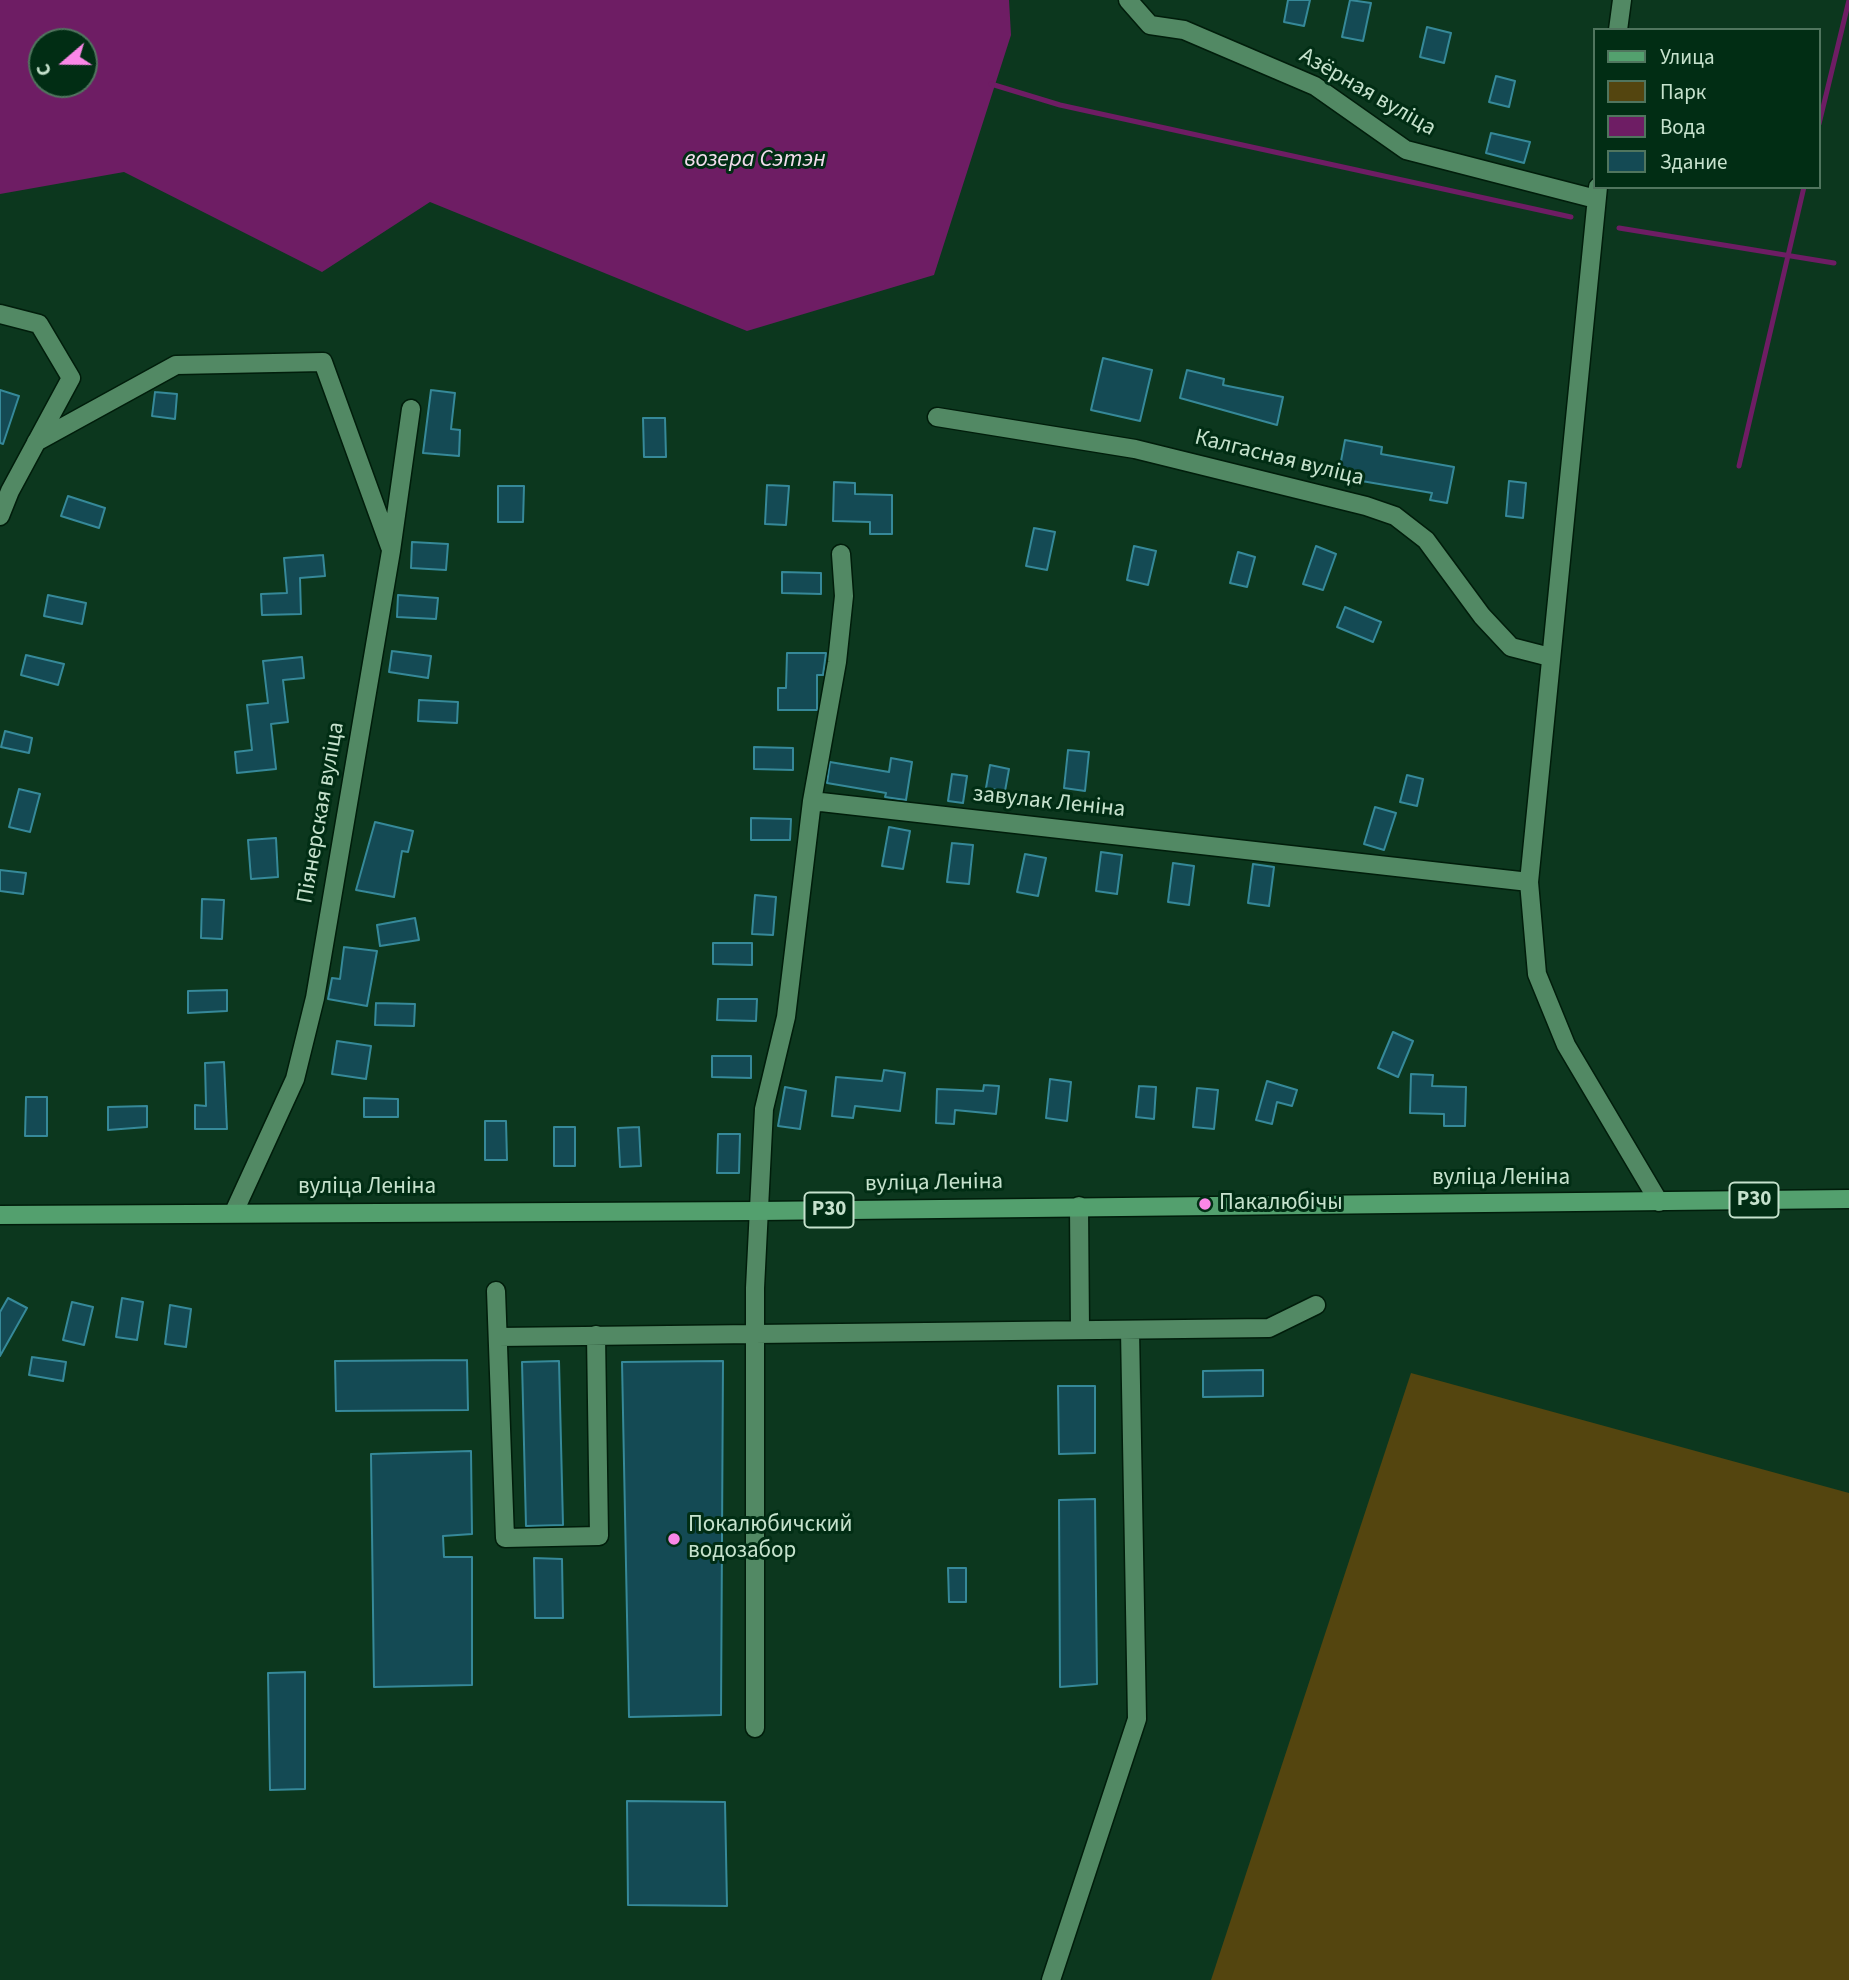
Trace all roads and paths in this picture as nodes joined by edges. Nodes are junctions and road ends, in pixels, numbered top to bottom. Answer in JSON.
{"nodes":[{"id":1,"x":1128,"y":0,"type":"edge"},
{"id":2,"x":1622,"y":0,"type":"edge"},
{"id":3,"x":1618,"y":28,"type":"edge"},
{"id":4,"x":1597,"y":193,"type":"edge"},
{"id":5,"x":0,"y":314,"type":"edge"},
{"id":6,"x":411,"y":409,"type":"dead end"},
{"id":7,"x":937,"y":417,"type":"dead end"},
{"id":8,"x":36,"y":442,"type":"junction"},
{"id":9,"x":0,"y":516,"type":"edge"},
{"id":10,"x":391,"y":551,"type":"junction"},
{"id":11,"x":841,"y":554,"type":"dead end"},
{"id":12,"x":1550,"y":657,"type":"junction"},
{"id":13,"x":812,"y":801,"type":"junction"},
{"id":14,"x":1529,"y":882,"type":"junction"},
{"id":15,"x":1849,"y":1199,"type":"edge"},
{"id":16,"x":1659,"y":1202,"type":"junction"},
{"id":17,"x":1079,"y":1206,"type":"junction"},
{"id":18,"x":758,"y":1211,"type":"junction"},
{"id":19,"x":234,"y":1212,"type":"junction"},
{"id":20,"x":0,"y":1215,"type":"edge"},
{"id":21,"x":496,"y":1291,"type":"dead end"},
{"id":22,"x":1316,"y":1305,"type":"dead end"},
{"id":23,"x":1130,"y":1329,"type":"junction"},
{"id":24,"x":1080,"y":1330,"type":"junction"},
{"id":25,"x":755,"y":1334,"type":"junction"},
{"id":26,"x":596,"y":1335,"type":"junction"},
{"id":27,"x":498,"y":1336,"type":"junction"},
{"id":28,"x":755,"y":1728,"type":"dead end"},
{"id":29,"x":1051,"y":1980,"type":"edge"}],
"edges":[{"from":1,"to":4,"type":"street","name":"Азёрная вуліца"},
{"from":2,"to":3,"type":"street"},
{"from":4,"to":12,"type":"street"},
{"from":5,"to":8,"type":"street"},
{"from":6,"to":10,"type":"street","name":"Піянерская вуліца"},
{"from":7,"to":12,"type":"street","name":"Калгасная вуліца"},
{"from":8,"to":9,"type":"street"},
{"from":8,"to":10,"type":"street"},
{"from":10,"to":19,"type":"street","name":"Піянерская вуліца"},
{"from":11,"to":13,"type":"street"},
{"from":12,"to":14,"type":"street"},
{"from":13,"to":14,"type":"street","name":"завулак Леніна"},
{"from":13,"to":18,"type":"street"},
{"from":14,"to":16,"type":"street"},
{"from":15,"to":16,"type":"main road","number":"Р30"},
{"from":16,"to":17,"type":"main road","name":"вуліца Леніна","number":"Р30"},
{"from":17,"to":18,"type":"main road","name":"вуліца Леніна","number":"Р30"},
{"from":17,"to":24,"type":"street"},
{"from":18,"to":19,"type":"main road","name":"вуліца Леніна","number":"Р30"},
{"from":18,"to":25,"type":"street"},
{"from":19,"to":20,"type":"main road","name":"вуліца Леніна","number":"Р30"},
{"from":21,"to":27,"type":"street"},
{"from":22,"to":23,"type":"street"},
{"from":23,"to":24,"type":"street"},
{"from":23,"to":29,"type":"street"},
{"from":24,"to":25,"type":"street"},
{"from":25,"to":26,"type":"street"},
{"from":25,"to":28,"type":"street"},
{"from":26,"to":27,"type":"street"},
{"from":26,"to":27,"type":"street"}]}
